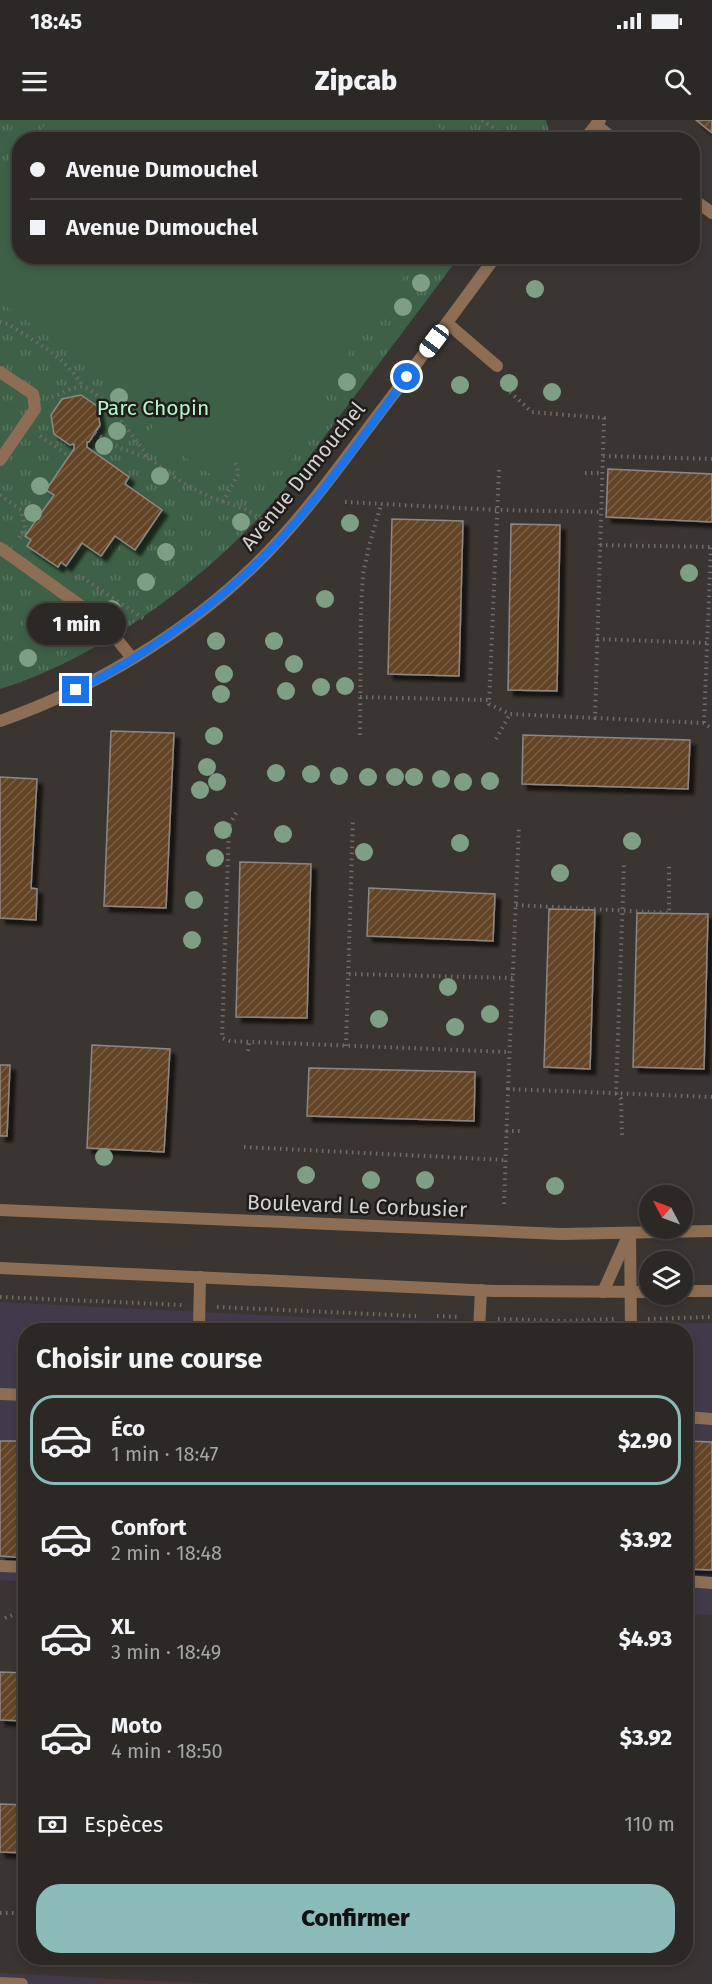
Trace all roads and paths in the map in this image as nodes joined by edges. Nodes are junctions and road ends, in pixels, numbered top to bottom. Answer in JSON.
{"nodes":[{"id":1,"x":482,"y":120,"type":"edge"},
{"id":2,"x":499,"y":132,"type":"edge"},
{"id":3,"x":490,"y":264,"type":"edge"},
{"id":4,"x":0,"y":322,"type":"edge"},
{"id":5,"x":447,"y":323,"type":"junction"},
{"id":6,"x":0,"y":372,"type":"edge"},
{"id":7,"x":496,"y":372,"type":"joint"},
{"id":8,"x":83,"y":387,"type":"junction"},
{"id":9,"x":48,"y":398,"type":"dead end"},
{"id":10,"x":33,"y":432,"type":"dead end"},
{"id":11,"x":95,"y":433,"type":"dead end"},
{"id":12,"x":69,"y":456,"type":"dead end"},
{"id":13,"x":603,"y":456,"type":"junction"},
{"id":14,"x":712,"y":459,"type":"edge"},
{"id":15,"x":0,"y":460,"type":"edge"},
{"id":16,"x":151,"y":460,"type":"junction"},
{"id":17,"x":235,"y":462,"type":"dead end"},
{"id":18,"x":499,"y":470,"type":"dead end"},
{"id":19,"x":585,"y":473,"type":"dead end"},
{"id":20,"x":602,"y":473,"type":"junction"},
{"id":21,"x":0,"y":495,"type":"edge"},
{"id":22,"x":224,"y":502,"type":"junction"},
{"id":23,"x":345,"y":502,"type":"dead end"},
{"id":24,"x":381,"y":505,"type":"junction"},
{"id":25,"x":497,"y":510,"type":"junction"},
{"id":26,"x":601,"y":513,"type":"junction"},
{"id":27,"x":261,"y":520,"type":"dead end"},
{"id":28,"x":15,"y":543,"type":"dead end"},
{"id":29,"x":600,"y":545,"type":"junction"},
{"id":30,"x":711,"y":547,"type":"edge"},
{"id":31,"x":0,"y":548,"type":"edge"},
{"id":32,"x":74,"y":577,"type":"dead end"},
{"id":33,"x":144,"y":619,"type":"dead end"},
{"id":34,"x":597,"y":639,"type":"junction"},
{"id":35,"x":707,"y":642,"type":"junction"},
{"id":36,"x":132,"y":658,"type":"junction"},
{"id":37,"x":360,"y":697,"type":"junction"},
{"id":38,"x":489,"y":700,"type":"junction"},
{"id":39,"x":510,"y":714,"type":"junction"},
{"id":40,"x":595,"y":718,"type":"junction"},
{"id":41,"x":0,"y":721,"type":"edge"},
{"id":42,"x":704,"y":723,"type":"junction"},
{"id":43,"x":712,"y":729,"type":"edge"},
{"id":44,"x":360,"y":735,"type":"dead end"},
{"id":45,"x":496,"y":739,"type":"dead end"},
{"id":46,"x":236,"y":813,"type":"dead end"},
{"id":47,"x":353,"y":818,"type":"dead end"},
{"id":48,"x":519,"y":826,"type":"dead end"},
{"id":49,"x":624,"y":864,"type":"dead end"},
{"id":50,"x":669,"y":864,"type":"dead end"},
{"id":51,"x":516,"y":905,"type":"junction"},
{"id":52,"x":623,"y":909,"type":"junction"},
{"id":53,"x":349,"y":974,"type":"junction"},
{"id":54,"x":513,"y":978,"type":"junction"},
{"id":55,"x":249,"y":1042,"type":"junction"},
{"id":56,"x":346,"y":1046,"type":"junction"},
{"id":57,"x":248,"y":1051,"type":"dead end"},
{"id":58,"x":508,"y":1052,"type":"junction"},
{"id":59,"x":508,"y":1089,"type":"junction"},
{"id":60,"x":616,"y":1093,"type":"junction"},
{"id":61,"x":712,"y":1097,"type":"edge"},
{"id":62,"x":506,"y":1131,"type":"junction"},
{"id":63,"x":522,"y":1131,"type":"dead end"},
{"id":64,"x":622,"y":1135,"type":"dead end"},
{"id":65,"x":244,"y":1147,"type":"dead end"},
{"id":66,"x":506,"y":1160,"type":"junction"},
{"id":67,"x":504,"y":1204,"type":"dead end"},
{"id":68,"x":0,"y":1210,"type":"edge"},
{"id":69,"x":712,"y":1231,"type":"edge"},
{"id":70,"x":630,"y":1233,"type":"junction"},
{"id":71,"x":0,"y":1268,"type":"edge"},
{"id":72,"x":200,"y":1277,"type":"junction"},
{"id":73,"x":481,"y":1290,"type":"junction"},
{"id":74,"x":712,"y":1291,"type":"edge"},
{"id":75,"x":603,"y":1292,"type":"junction"},
{"id":76,"x":693,"y":1292,"type":"edge"},
{"id":77,"x":632,"y":1293,"type":"junction"},
{"id":78,"x":639,"y":1293,"type":"edge"},
{"id":79,"x":437,"y":1317,"type":"dead end"},
{"id":80,"x":712,"y":1317,"type":"edge"},
{"id":81,"x":199,"y":1323,"type":"edge"},
{"id":82,"x":473,"y":1323,"type":"edge"},
{"id":83,"x":479,"y":1323,"type":"edge"},
{"id":84,"x":507,"y":1323,"type":"edge"},
{"id":85,"x":598,"y":1323,"type":"edge"},
{"id":86,"x":631,"y":1323,"type":"edge"},
{"id":87,"x":648,"y":1323,"type":"edge"},
{"id":88,"x":0,"y":1394,"type":"edge"},
{"id":89,"x":18,"y":1395,"type":"edge"},
{"id":90,"x":693,"y":1418,"type":"edge"},
{"id":91,"x":712,"y":1419,"type":"edge"},
{"id":92,"x":0,"y":1566,"type":"edge"},
{"id":93,"x":18,"y":1567,"type":"edge"},
{"id":94,"x":693,"y":1582,"type":"edge"},
{"id":95,"x":712,"y":1583,"type":"edge"},
{"id":96,"x":18,"y":1613,"type":"edge"},
{"id":97,"x":5,"y":1618,"type":"dead end"},
{"id":98,"x":0,"y":1912,"type":"edge"},
{"id":99,"x":18,"y":1913,"type":"edge"},
{"id":100,"x":0,"y":1983,"type":"edge"},
{"id":101,"x":22,"y":1984,"type":"edge"}],
"edges":[{"from":1,"to":2,"type":"path"},
{"from":3,"to":5,"type":"street","name":"Avenue Dumouchel"},
{"from":4,"to":8,"type":"path"},
{"from":5,"to":7,"type":"street"},
{"from":5,"to":36,"type":"street","name":"Avenue Dumouchel"},
{"from":6,"to":15,"type":"street"},
{"from":7,"to":13,"type":"path"},
{"from":8,"to":9,"type":"path"},
{"from":8,"to":16,"type":"path"},
{"from":10,"to":12,"type":"path"},
{"from":11,"to":16,"type":"path"},
{"from":13,"to":14,"type":"path"},
{"from":13,"to":20,"type":"path"},
{"from":16,"to":22,"type":"path"},
{"from":17,"to":22,"type":"path"},
{"from":18,"to":25,"type":"path"},
{"from":19,"to":20,"type":"path"},
{"from":20,"to":26,"type":"path"},
{"from":21,"to":28,"type":"path"},
{"from":22,"to":27,"type":"path"},
{"from":23,"to":24,"type":"path"},
{"from":24,"to":25,"type":"path"},
{"from":24,"to":37,"type":"path"},
{"from":25,"to":26,"type":"path"},
{"from":25,"to":38,"type":"path"},
{"from":26,"to":29,"type":"path"},
{"from":29,"to":30,"type":"path"},
{"from":29,"to":34,"type":"path"},
{"from":30,"to":35,"type":"path"},
{"from":31,"to":36,"type":"street"},
{"from":32,"to":33,"type":"path"},
{"from":34,"to":35,"type":"path"},
{"from":34,"to":40,"type":"path"},
{"from":35,"to":42,"type":"path"},
{"from":36,"to":41,"type":"street","name":"Avenue Dumouchel"},
{"from":37,"to":38,"type":"path"},
{"from":37,"to":44,"type":"path"},
{"from":38,"to":39,"type":"path"},
{"from":39,"to":40,"type":"path"},
{"from":39,"to":45,"type":"path"},
{"from":40,"to":42,"type":"path"},
{"from":42,"to":43,"type":"path"},
{"from":46,"to":55,"type":"path"},
{"from":47,"to":53,"type":"path"},
{"from":48,"to":51,"type":"path"},
{"from":49,"to":52,"type":"path"},
{"from":50,"to":52,"type":"path"},
{"from":51,"to":52,"type":"path"},
{"from":51,"to":54,"type":"path"},
{"from":52,"to":60,"type":"path"},
{"from":53,"to":54,"type":"path"},
{"from":53,"to":56,"type":"path"},
{"from":54,"to":58,"type":"path"},
{"from":55,"to":56,"type":"path"},
{"from":55,"to":57,"type":"path"},
{"from":56,"to":58,"type":"path"},
{"from":58,"to":59,"type":"path"},
{"from":59,"to":60,"type":"path"},
{"from":59,"to":62,"type":"path"},
{"from":60,"to":61,"type":"path"},
{"from":60,"to":64,"type":"path"},
{"from":62,"to":63,"type":"path"},
{"from":62,"to":66,"type":"path"},
{"from":65,"to":66,"type":"path"},
{"from":66,"to":67,"type":"path"},
{"from":68,"to":70,"type":"street","name":"Boulevard Le Corbusier"},
{"from":69,"to":70,"type":"street","name":"Boulevard Le Corbusier"},
{"from":70,"to":75,"type":"street"},
{"from":70,"to":77,"type":"street"},
{"from":71,"to":72,"type":"street"},
{"from":72,"to":73,"type":"street"},
{"from":72,"to":81,"type":"street"},
{"from":73,"to":75,"type":"street"},
{"from":73,"to":83,"type":"street"},
{"from":74,"to":76,"type":"street"},
{"from":75,"to":77,"type":"street"},
{"from":77,"to":78,"type":"street"},
{"from":77,"to":86,"type":"street"},
{"from":79,"to":82,"type":"path"},
{"from":80,"to":87,"type":"path"},
{"from":84,"to":85,"type":"path"},
{"from":88,"to":89,"type":"street"},
{"from":90,"to":91,"type":"street"},
{"from":92,"to":93,"type":"street"},
{"from":94,"to":95,"type":"street"},
{"from":96,"to":97,"type":"path"},
{"from":98,"to":99,"type":"path"},
{"from":100,"to":101,"type":"street"}]}
